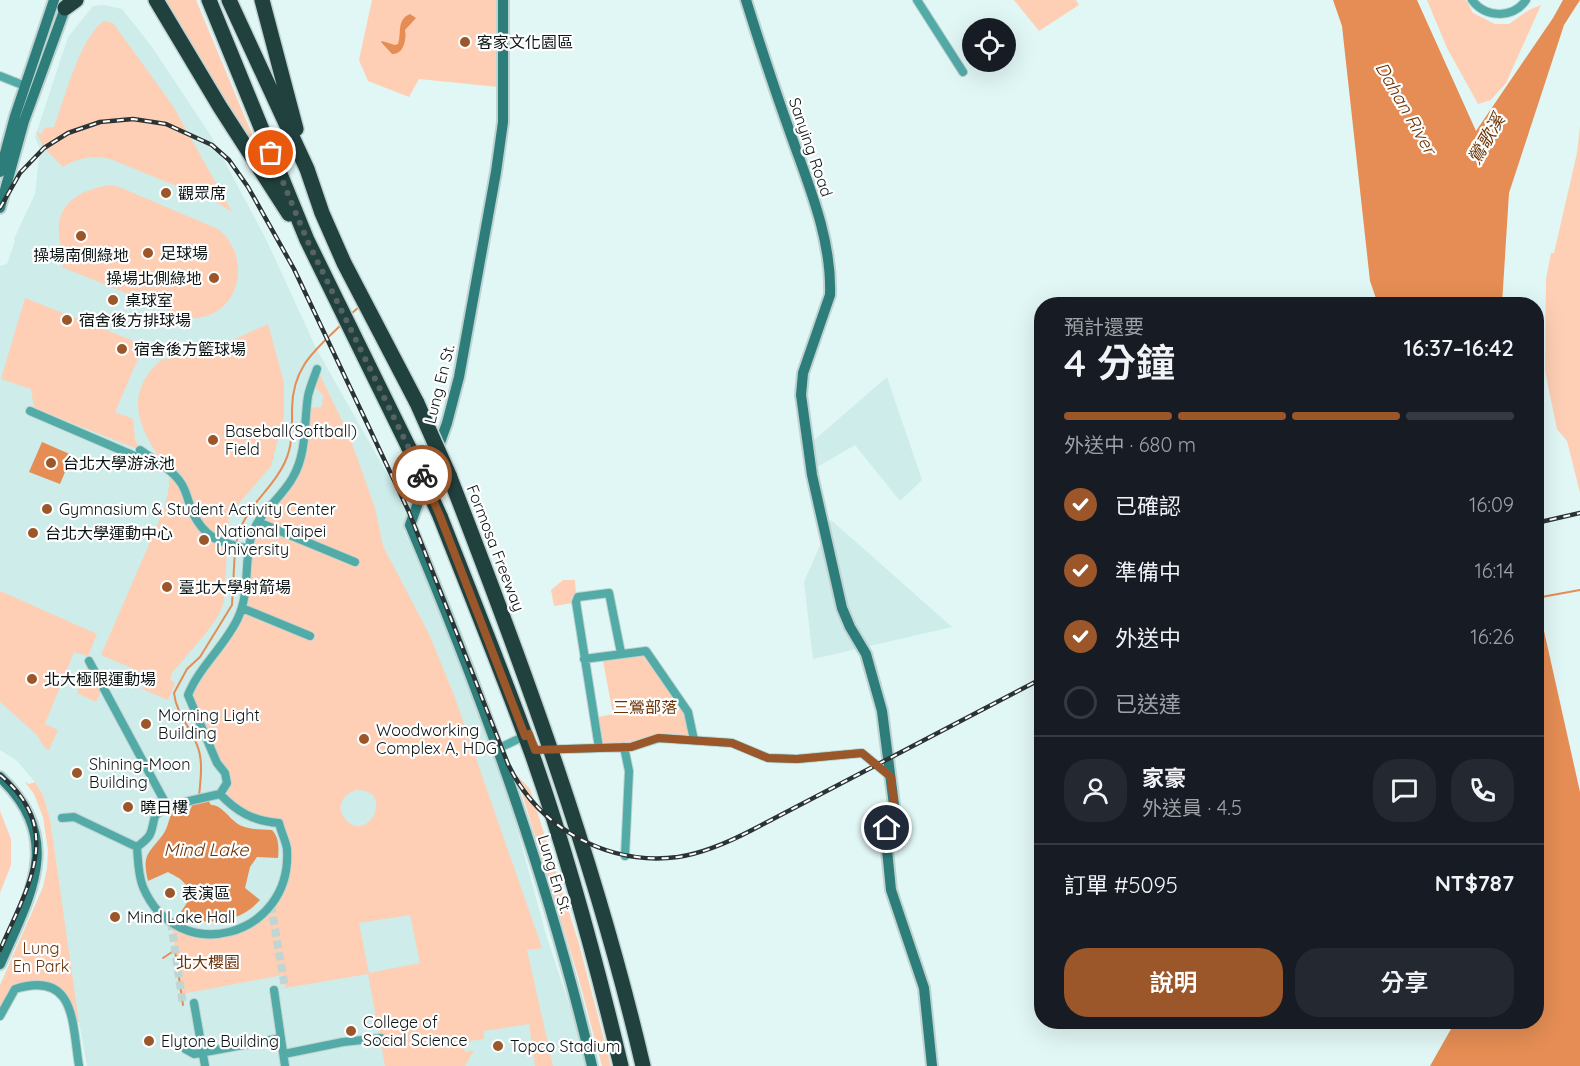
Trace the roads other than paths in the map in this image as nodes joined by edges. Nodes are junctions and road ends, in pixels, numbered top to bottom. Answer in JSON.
{"nodes":[{"id":1,"x":144,"y":0,"type":"edge"},
{"id":2,"x":156,"y":0,"type":"edge"},
{"id":3,"x":209,"y":0,"type":"edge"},
{"id":4,"x":229,"y":0,"type":"edge"},
{"id":5,"x":262,"y":0,"type":"edge"},
{"id":6,"x":503,"y":0,"type":"edge"},
{"id":7,"x":746,"y":0,"type":"edge"},
{"id":8,"x":917,"y":0,"type":"edge"},
{"id":9,"x":1472,"y":0,"type":"edge"},
{"id":10,"x":1526,"y":0,"type":"edge"},
{"id":11,"x":66,"y":2,"type":"edge"},
{"id":12,"x":182,"y":45,"type":"junction"},
{"id":13,"x":962,"y":70,"type":"edge"},
{"id":14,"x":0,"y":76,"type":"edge"},
{"id":15,"x":25,"y":86,"type":"junction"},
{"id":16,"x":307,"y":169,"type":"junction"},
{"id":17,"x":0,"y":172,"type":"edge"},
{"id":18,"x":0,"y":208,"type":"edge"},
{"id":19,"x":307,"y":240,"type":"junction"},
{"id":20,"x":317,"y":369,"type":"dead end"},
{"id":21,"x":30,"y":411,"type":"dead end"},
{"id":22,"x":258,"y":522,"type":"junction"},
{"id":23,"x":250,"y":549,"type":"junction"},
{"id":24,"x":355,"y":562,"type":"dead end"},
{"id":25,"x":242,"y":608,"type":"junction"},
{"id":26,"x":310,"y":636,"type":"dead end"},
{"id":27,"x":621,"y":653,"type":"junction"},
{"id":28,"x":584,"y":659,"type":"junction"},
{"id":29,"x":89,"y":661,"type":"dead end"},
{"id":30,"x":525,"y":736,"type":"junction"},
{"id":31,"x":694,"y":740,"type":"junction"},
{"id":32,"x":624,"y":747,"type":"junction"},
{"id":33,"x":599,"y":748,"type":"junction"},
{"id":34,"x":497,"y":749,"type":"junction"},
{"id":35,"x":550,"y":749,"type":"junction"},
{"id":36,"x":0,"y":777,"type":"edge"},
{"id":37,"x":891,"y":777,"type":"junction"},
{"id":38,"x":216,"y":794,"type":"junction"},
{"id":39,"x":167,"y":806,"type":"junction"},
{"id":40,"x":62,"y":818,"type":"dead end"},
{"id":41,"x":137,"y":847,"type":"junction"},
{"id":42,"x":625,"y":856,"type":"dead end"},
{"id":43,"x":0,"y":964,"type":"edge"},
{"id":44,"x":274,"y":990,"type":"tunnel mouth"},
{"id":45,"x":194,"y":1004,"type":"tunnel mouth"},
{"id":46,"x":0,"y":1016,"type":"edge"},
{"id":47,"x":281,"y":1038,"type":"junction"},
{"id":48,"x":381,"y":1038,"type":"dead end"},
{"id":49,"x":185,"y":1049,"type":"dead end"},
{"id":50,"x":202,"y":1052,"type":"junction"},
{"id":51,"x":284,"y":1054,"type":"junction"},
{"id":52,"x":79,"y":1066,"type":"edge"},
{"id":53,"x":205,"y":1066,"type":"edge"},
{"id":54,"x":285,"y":1066,"type":"edge"},
{"id":55,"x":592,"y":1066,"type":"edge"},
{"id":56,"x":621,"y":1066,"type":"edge"},
{"id":57,"x":644,"y":1066,"type":"edge"},
{"id":58,"x":932,"y":1066,"type":"edge"}],
"edges":[{"from":1,"to":12,"type":"highway"},
{"from":2,"to":12,"type":"highway"},
{"from":3,"to":19,"type":"highway"},
{"from":4,"to":16,"type":"highway","name":"Formosa Freeway"},
{"from":5,"to":16,"type":"highway"},
{"from":6,"to":34,"type":"street","name":"Lung En St."},
{"from":7,"to":37,"type":"street","name":"Sanying Road"},
{"from":8,"to":13,"type":"street"},
{"from":9,"to":10,"type":"street"},
{"from":11,"to":15,"type":"street"},
{"from":11,"to":18,"type":"street"},
{"from":12,"to":19,"type":"highway"},
{"from":14,"to":15,"type":"street"},
{"from":15,"to":17,"type":"street"},
{"from":16,"to":35,"type":"highway","name":"Formosa Freeway","bridge":true},
{"from":19,"to":30,"type":"highway","bridge":true},
{"from":20,"to":22,"type":"street"},
{"from":21,"to":23,"type":"street"},
{"from":22,"to":23,"type":"street"},
{"from":22,"to":24,"type":"street"},
{"from":23,"to":25,"type":"street"},
{"from":25,"to":26,"type":"street"},
{"from":25,"to":38,"type":"street"},
{"from":27,"to":28,"type":"street"},
{"from":27,"to":28,"type":"street"},
{"from":27,"to":31,"type":"street"},
{"from":28,"to":33,"type":"street"},
{"from":29,"to":39,"type":"street"},
{"from":30,"to":34,"type":"street"},
{"from":30,"to":35,"type":"street"},
{"from":30,"to":56,"type":"highway"},
{"from":31,"to":32,"type":"street"},
{"from":31,"to":37,"type":"street"},
{"from":32,"to":33,"type":"street"},
{"from":32,"to":42,"type":"street"},
{"from":33,"to":35,"type":"street"},
{"from":34,"to":55,"type":"street","name":"Lung En St."},
{"from":35,"to":57,"type":"highway","name":"Formosa Freeway"},
{"from":36,"to":43,"type":"street"},
{"from":37,"to":58,"type":"street","name":"Sanying Road"},
{"from":38,"to":39,"type":"street"},
{"from":38,"to":41,"type":"street"},
{"from":39,"to":41,"type":"street"},
{"from":40,"to":41,"type":"street"},
{"from":44,"to":47,"type":"street"},
{"from":45,"to":50,"type":"street"},
{"from":46,"to":52,"type":"street"},
{"from":47,"to":50,"type":"street"},
{"from":47,"to":51,"type":"street"},
{"from":48,"to":51,"type":"street"},
{"from":49,"to":50,"type":"street"},
{"from":50,"to":53,"type":"street"},
{"from":51,"to":54,"type":"street"}]}
